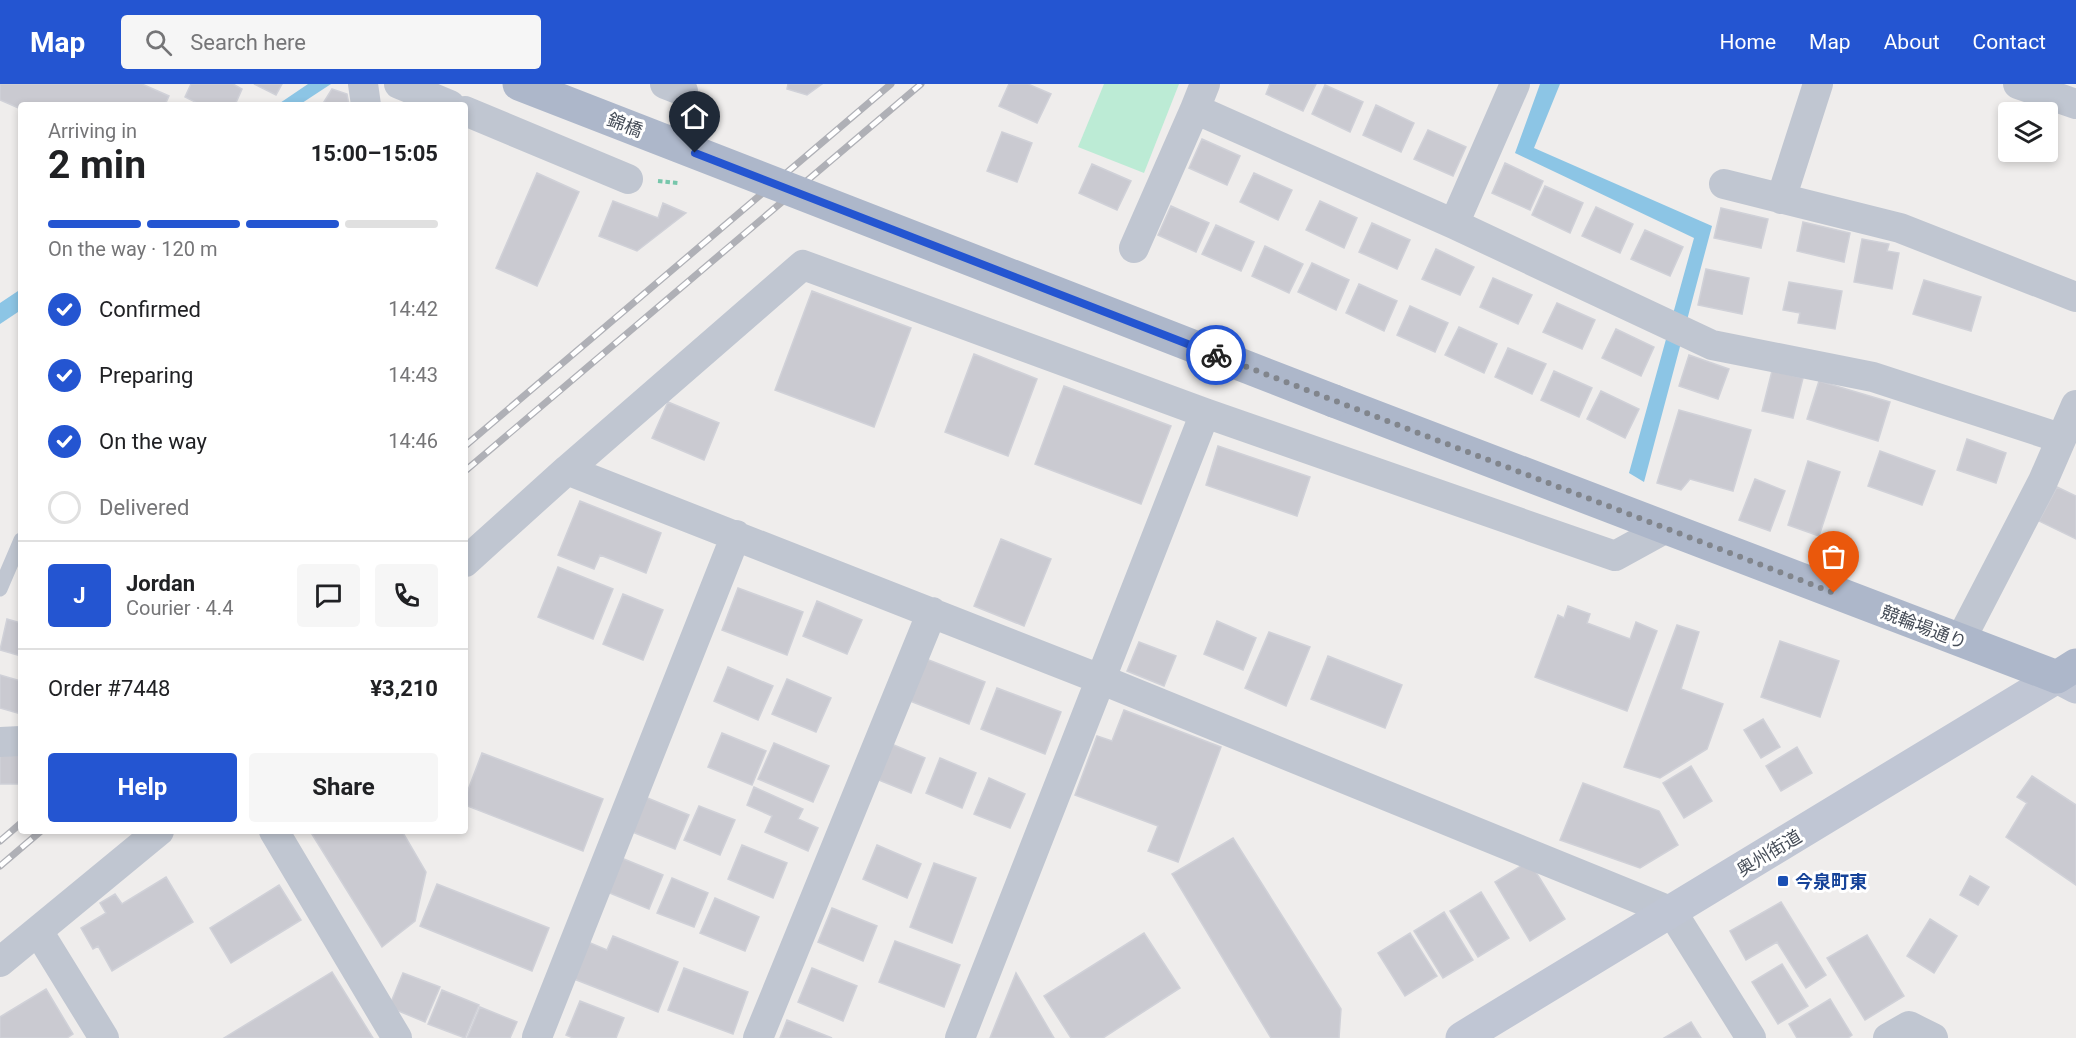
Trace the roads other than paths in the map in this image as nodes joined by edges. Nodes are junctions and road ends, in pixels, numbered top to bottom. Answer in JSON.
{"nodes":[{"id":1,"x":363,"y":84,"type":"edge"},
{"id":2,"x":399,"y":84,"type":"edge"},
{"id":3,"x":519,"y":84,"type":"edge"},
{"id":4,"x":1515,"y":84,"type":"edge"},
{"id":5,"x":1818,"y":84,"type":"edge"},
{"id":6,"x":2018,"y":84,"type":"edge"},
{"id":7,"x":1200,"y":97,"type":"edge"},
{"id":8,"x":366,"y":102,"type":"edge"},
{"id":9,"x":443,"y":102,"type":"edge"},
{"id":10,"x":2076,"y":104,"type":"edge"},
{"id":11,"x":468,"y":112,"type":"edge"},
{"id":12,"x":628,"y":178,"type":"road end"},
{"id":13,"x":1724,"y":184,"type":"dead end"},
{"id":14,"x":1781,"y":199,"type":"junction"},
{"id":15,"x":1454,"y":224,"type":"junction"},
{"id":16,"x":1134,"y":248,"type":"dead end"},
{"id":17,"x":2076,"y":297,"type":"edge"},
{"id":18,"x":1334,"y":401,"type":"joint"},
{"id":19,"x":2076,"y":405,"type":"edge"},
{"id":20,"x":1205,"y":413,"type":"junction"},
{"id":21,"x":2060,"y":438,"type":"junction"},
{"id":22,"x":567,"y":470,"type":"junction"},
{"id":23,"x":1666,"y":528,"type":"junction"},
{"id":24,"x":736,"y":535,"type":"junction"},
{"id":25,"x":18,"y":547,"type":"edge"},
{"id":26,"x":468,"y":559,"type":"edge"},
{"id":27,"x":0,"y":589,"type":"edge"},
{"id":28,"x":932,"y":612,"type":"junction"},
{"id":29,"x":1960,"y":641,"type":"junction"},
{"id":30,"x":2070,"y":677,"type":"edge"},
{"id":31,"x":1100,"y":679,"type":"junction"},
{"id":32,"x":18,"y":741,"type":"edge"},
{"id":33,"x":0,"y":742,"type":"edge"},
{"id":34,"x":155,"y":834,"type":"edge"},
{"id":35,"x":276,"y":834,"type":"edge"},
{"id":36,"x":1672,"y":912,"type":"junction"},
{"id":37,"x":38,"y":931,"type":"junction"},
{"id":38,"x":0,"y":962,"type":"edge"},
{"id":39,"x":104,"y":1038,"type":"edge"},
{"id":40,"x":398,"y":1038,"type":"edge"},
{"id":41,"x":538,"y":1038,"type":"edge"},
{"id":42,"x":758,"y":1038,"type":"edge"},
{"id":43,"x":960,"y":1038,"type":"edge"},
{"id":44,"x":1462,"y":1038,"type":"edge"},
{"id":45,"x":1751,"y":1038,"type":"edge"},
{"id":46,"x":1888,"y":1038,"type":"edge"},
{"id":47,"x":1933,"y":1038,"type":"edge"}],
"edges":[{"from":1,"to":8,"type":"street"},
{"from":2,"to":9,"type":"street"},
{"from":3,"to":18,"type":"main road","name":"錦橋","bridge":true},
{"from":4,"to":15,"type":"street"},
{"from":5,"to":14,"type":"street"},
{"from":6,"to":10,"type":"street"},
{"from":7,"to":15,"type":"street"},
{"from":7,"to":16,"type":"street"},
{"from":11,"to":12,"type":"street"},
{"from":13,"to":14,"type":"street"},
{"from":14,"to":17,"type":"street"},
{"from":15,"to":21,"type":"street"},
{"from":18,"to":23,"type":"main road","name":"競輪場通り"},
{"from":19,"to":21,"type":"street"},
{"from":20,"to":22,"type":"street"},
{"from":20,"to":23,"type":"street"},
{"from":20,"to":31,"type":"street"},
{"from":21,"to":29,"type":"street"},
{"from":22,"to":24,"type":"street"},
{"from":22,"to":26,"type":"street"},
{"from":23,"to":29,"type":"main road","name":"競輪場通り"},
{"from":24,"to":28,"type":"street"},
{"from":24,"to":41,"type":"street"},
{"from":25,"to":27,"type":"lane"},
{"from":28,"to":31,"type":"street"},
{"from":28,"to":42,"type":"street"},
{"from":29,"to":30,"type":"main road","name":"競輪場通り"},
{"from":30,"to":36,"type":"street","name":"奥州街道"},
{"from":31,"to":36,"type":"street"},
{"from":31,"to":43,"type":"street"},
{"from":32,"to":33,"type":"street"},
{"from":34,"to":37,"type":"street"},
{"from":35,"to":40,"type":"street"},
{"from":36,"to":44,"type":"street","name":"奥州街道"},
{"from":36,"to":45,"type":"street"},
{"from":37,"to":38,"type":"street"},
{"from":37,"to":39,"type":"street"},
{"from":46,"to":47,"type":"street"}]}
